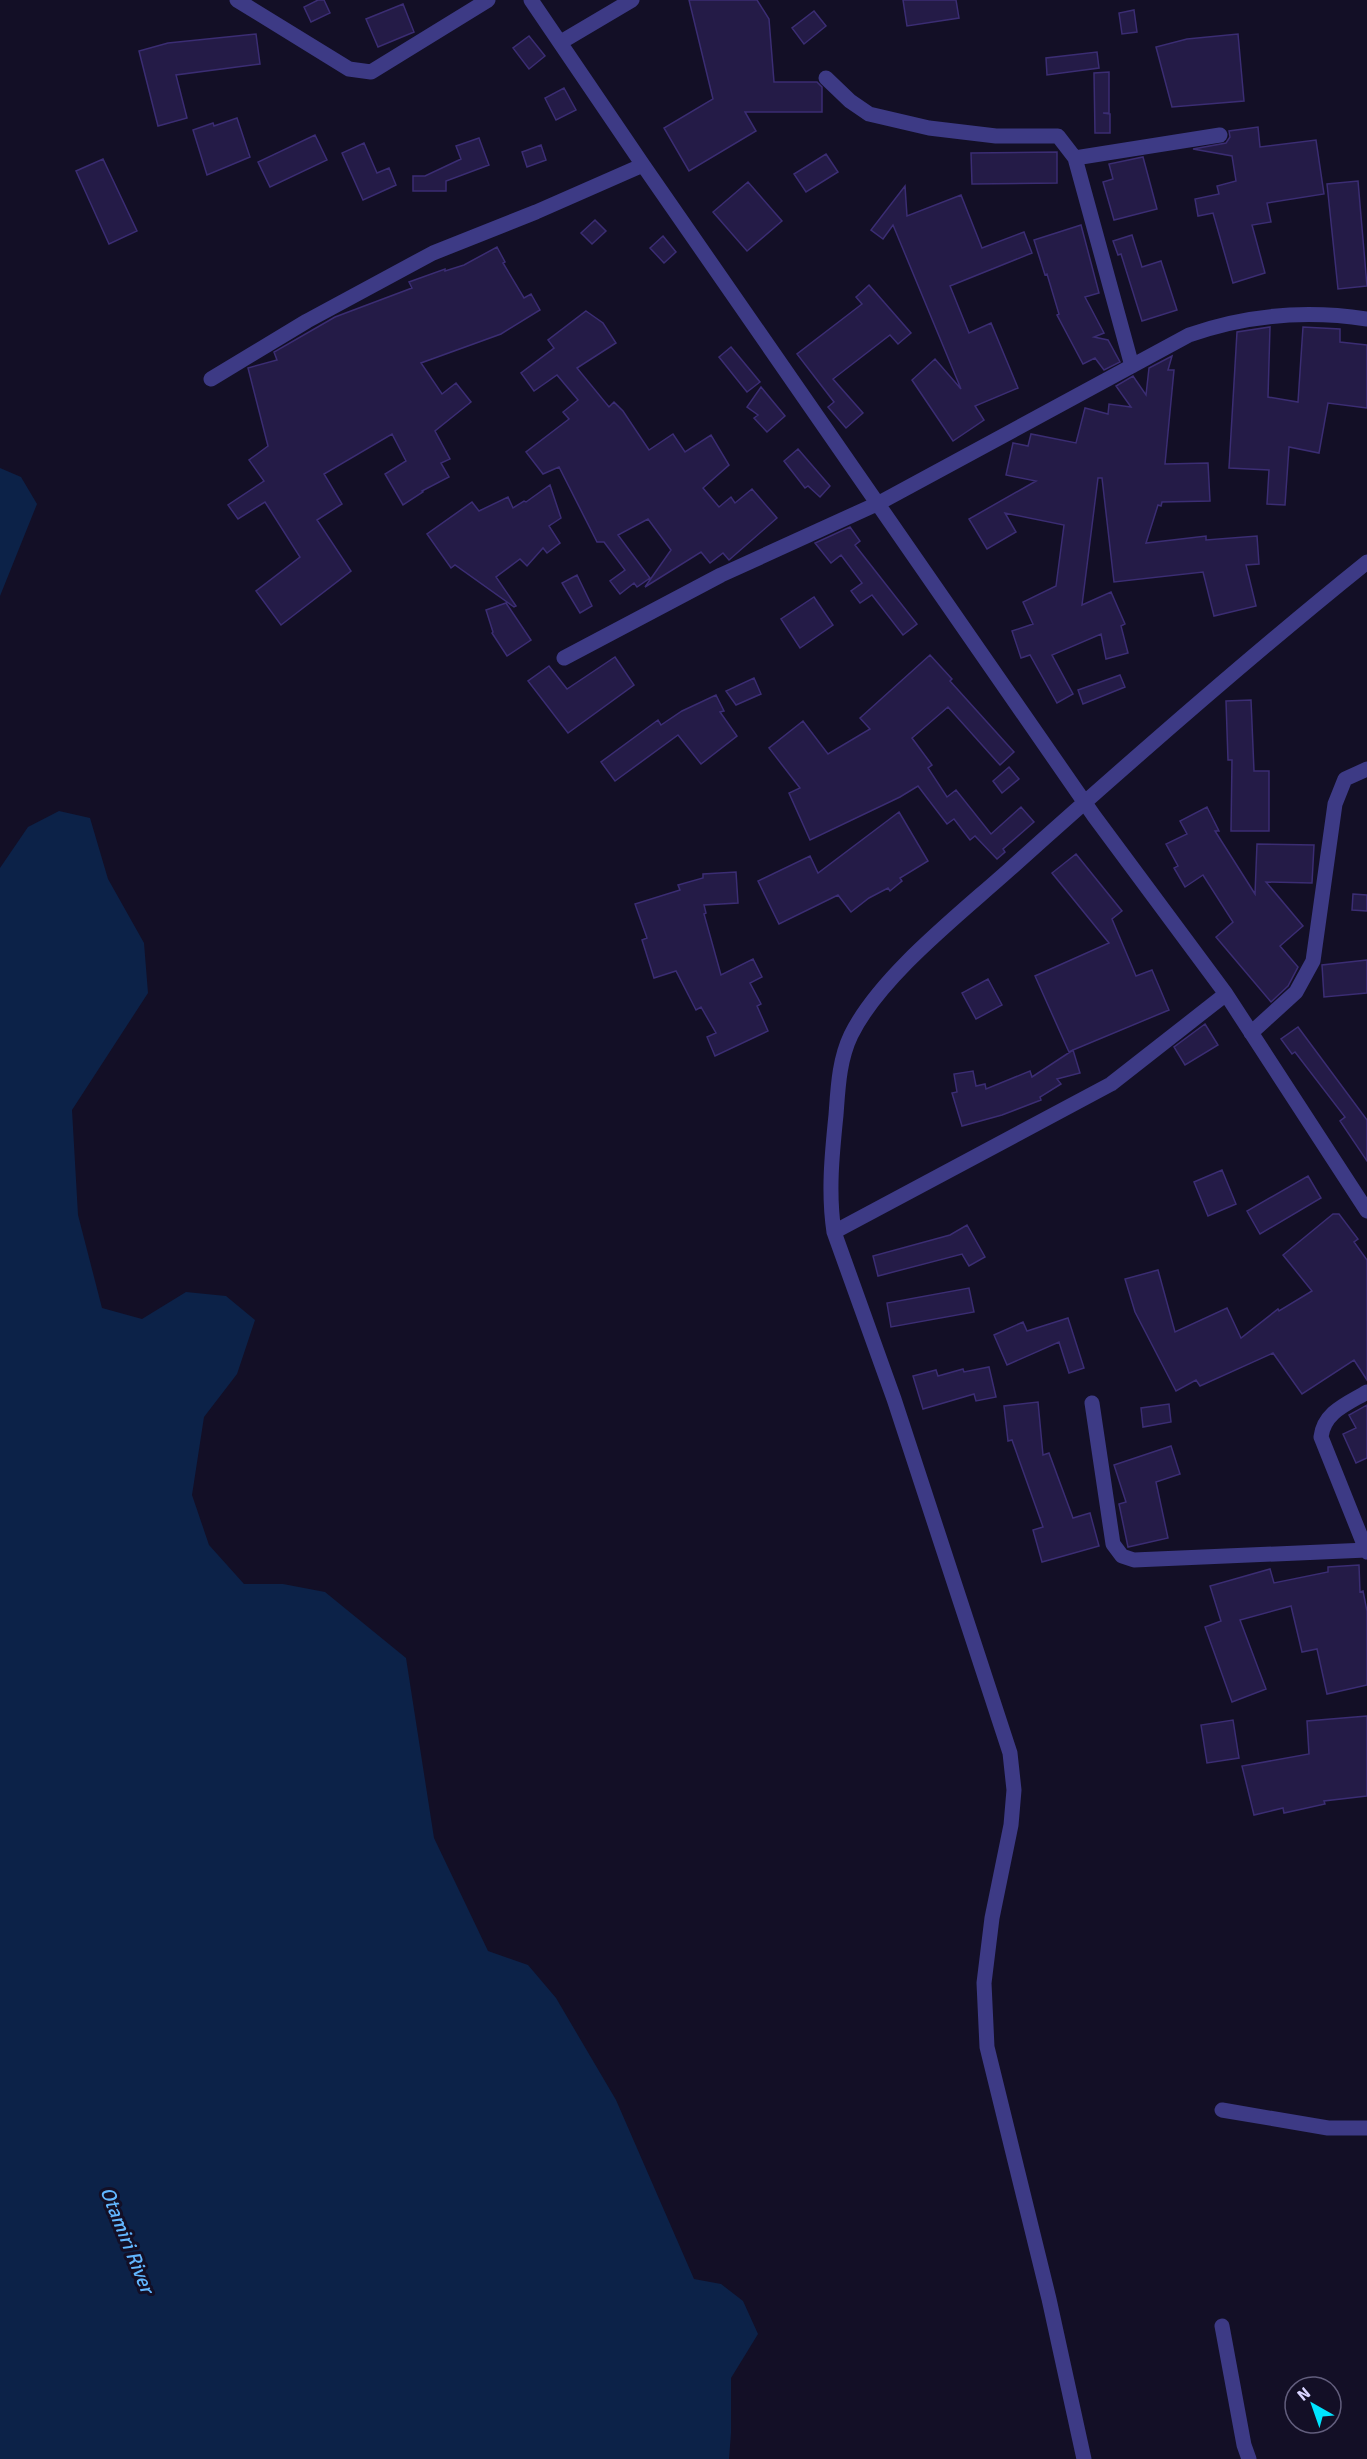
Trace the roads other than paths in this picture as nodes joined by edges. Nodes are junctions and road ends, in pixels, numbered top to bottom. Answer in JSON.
{"nodes":[{"id":1,"x":237,"y":0,"type":"edge"},
{"id":2,"x":488,"y":0,"type":"edge"},
{"id":3,"x":531,"y":0,"type":"edge"},
{"id":4,"x":632,"y":0,"type":"edge"},
{"id":5,"x":561,"y":42,"type":"junction"},
{"id":6,"x":826,"y":78,"type":"dead end"},
{"id":7,"x":1220,"y":135,"type":"dead end"},
{"id":8,"x":1074,"y":158,"type":"junction"},
{"id":9,"x":643,"y":165,"type":"junction"},
{"id":10,"x":1367,"y":319,"type":"edge"},
{"id":11,"x":1132,"y":366,"type":"junction"},
{"id":12,"x":211,"y":379,"type":"dead end"},
{"id":13,"x":879,"y":503,"type":"junction"},
{"id":14,"x":1367,"y":562,"type":"edge"},
{"id":15,"x":564,"y":658,"type":"dead end"},
{"id":16,"x":1367,"y":770,"type":"edge"},
{"id":17,"x":1085,"y":802,"type":"junction"},
{"id":18,"x":1226,"y":994,"type":"junction"},
{"id":19,"x":1251,"y":1034,"type":"junction"},
{"id":20,"x":1367,"y":1210,"type":"edge"},
{"id":21,"x":834,"y":1232,"type":"junction"},
{"id":22,"x":1367,"y":1392,"type":"edge"},
{"id":23,"x":1092,"y":1403,"type":"dead end"},
{"id":24,"x":1367,"y":1551,"type":"edge"},
{"id":25,"x":1222,"y":2110,"type":"dead end"},
{"id":26,"x":1367,"y":2128,"type":"edge"},
{"id":27,"x":1222,"y":2326,"type":"dead end"},
{"id":28,"x":1084,"y":2459,"type":"edge"},
{"id":29,"x":1249,"y":2459,"type":"edge"}],
"edges":[{"from":1,"to":2,"type":"street"},
{"from":3,"to":5,"type":"street"},
{"from":4,"to":5,"type":"street"},
{"from":5,"to":9,"type":"street"},
{"from":6,"to":8,"type":"street"},
{"from":7,"to":8,"type":"street"},
{"from":8,"to":11,"type":"street"},
{"from":9,"to":12,"type":"street"},
{"from":9,"to":13,"type":"street"},
{"from":10,"to":11,"type":"street"},
{"from":11,"to":13,"type":"street"},
{"from":13,"to":15,"type":"street"},
{"from":13,"to":17,"type":"street"},
{"from":14,"to":17,"type":"street"},
{"from":16,"to":19,"type":"street"},
{"from":17,"to":18,"type":"street"},
{"from":17,"to":21,"type":"street"},
{"from":18,"to":19,"type":"street"},
{"from":18,"to":21,"type":"street"},
{"from":19,"to":20,"type":"street"},
{"from":21,"to":28,"type":"street"},
{"from":22,"to":24,"type":"street"},
{"from":23,"to":24,"type":"street"},
{"from":25,"to":26,"type":"street"},
{"from":27,"to":29,"type":"street"}]}
